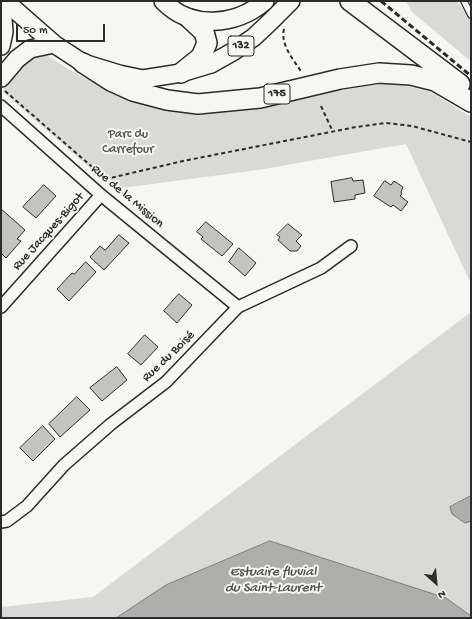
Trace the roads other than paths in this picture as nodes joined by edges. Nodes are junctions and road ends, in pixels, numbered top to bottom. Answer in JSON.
{"nodes":[{"id":1,"x":5,"y":1,"type":"edge"},
{"id":2,"x":163,"y":1,"type":"edge"},
{"id":3,"x":265,"y":1,"type":"edge"},
{"id":4,"x":291,"y":1,"type":"edge"},
{"id":5,"x":350,"y":1,"type":"edge"},
{"id":6,"x":464,"y":1,"type":"edge"},
{"id":7,"x":1,"y":9,"type":"edge"},
{"id":8,"x":471,"y":15,"type":"edge"},
{"id":9,"x":190,"y":19,"type":"junction"},
{"id":10,"x":54,"y":44,"type":"junction"},
{"id":11,"x":1,"y":46,"type":"edge"},
{"id":12,"x":83,"y":63,"type":"junction"},
{"id":13,"x":181,"y":73,"type":"junction"},
{"id":14,"x":1,"y":78,"type":"edge"},
{"id":15,"x":471,"y":94,"type":"edge"},
{"id":16,"x":471,"y":102,"type":"edge"},
{"id":17,"x":1,"y":106,"type":"edge"},
{"id":18,"x":101,"y":195,"type":"junction"},
{"id":19,"x":351,"y":246,"type":"dead end"},
{"id":20,"x":1,"y":307,"type":"edge"},
{"id":21,"x":238,"y":307,"type":"junction"},
{"id":22,"x":1,"y":522,"type":"edge"}],
"edges":[{"from":1,"to":10,"type":"main road","number":"132"},
{"from":2,"to":9,"type":"main road","number":"132"},
{"from":3,"to":9,"type":"main road","number":"132"},
{"from":4,"to":13,"type":"main road","number":"132"},
{"from":5,"to":15,"type":"highway"},
{"from":6,"to":8,"type":"lane"},
{"from":7,"to":11,"type":"main road"},
{"from":9,"to":13,"type":"highway"},
{"from":10,"to":12,"type":"main road","number":"132"},
{"from":10,"to":14,"type":"main road"},
{"from":12,"to":13,"type":"main road","number":"132"},
{"from":12,"to":16,"type":"highway","number":"175"},
{"from":17,"to":18,"type":"street","name":"Rue de la Mission"},
{"from":18,"to":20,"type":"street","name":"Rue Jacques-Bigot"},
{"from":18,"to":21,"type":"street","name":"Rue de la Mission"},
{"from":19,"to":21,"type":"street","name":"Rue du Boisé"},
{"from":21,"to":22,"type":"street","name":"Rue du Boisé"}]}
